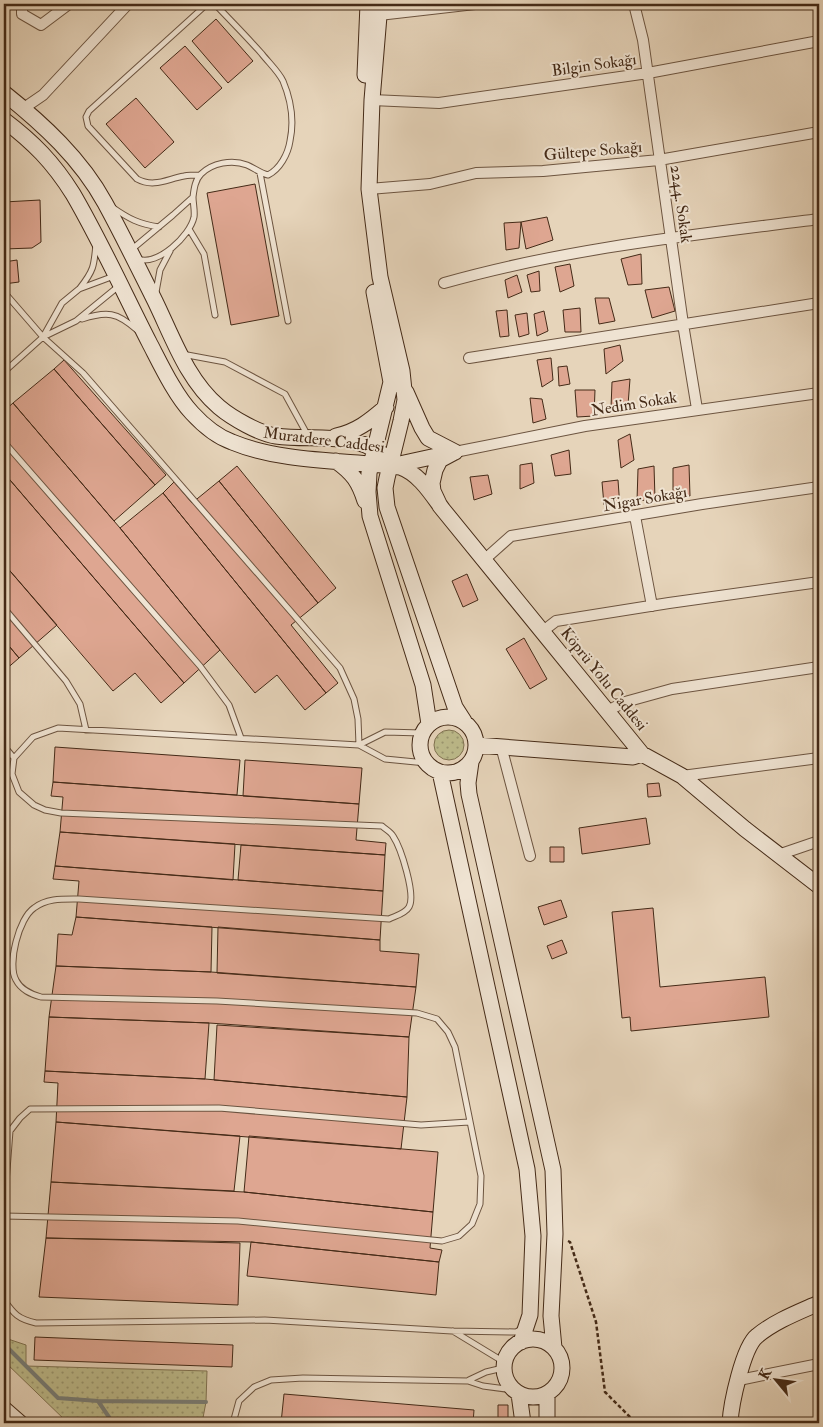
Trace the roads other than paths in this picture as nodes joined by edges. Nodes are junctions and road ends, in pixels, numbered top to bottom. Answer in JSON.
{"nodes":[{"id":1,"x":22,"y":4,"type":"edge"},
{"id":2,"x":69,"y":4,"type":"edge"},
{"id":3,"x":128,"y":4,"type":"edge"},
{"id":4,"x":207,"y":4,"type":"edge"},
{"id":5,"x":215,"y":4,"type":"edge"},
{"id":6,"x":368,"y":4,"type":"edge"},
{"id":7,"x":475,"y":4,"type":"edge"},
{"id":8,"x":634,"y":4,"type":"edge"},
{"id":9,"x":379,"y":9,"type":"edge"},
{"id":10,"x":819,"y":41,"type":"edge"},
{"id":11,"x":648,"y":73,"type":"junction"},
{"id":12,"x":4,"y":92,"type":"edge"},
{"id":13,"x":372,"y":100,"type":"junction"},
{"id":14,"x":24,"y":108,"type":"junction"},
{"id":15,"x":4,"y":120,"type":"edge"},
{"id":16,"x":819,"y":132,"type":"edge"},
{"id":17,"x":659,"y":160,"type":"junction"},
{"id":18,"x":260,"y":173,"type":"junction"},
{"id":19,"x":200,"y":175,"type":"junction"},
{"id":20,"x":369,"y":189,"type":"junction"},
{"id":21,"x":193,"y":196,"type":"junction"},
{"id":22,"x":104,"y":202,"type":"junction"},
{"id":23,"x":819,"y":219,"type":"edge"},
{"id":24,"x":160,"y":227,"type":"junction"},
{"id":25,"x":189,"y":229,"type":"junction"},
{"id":26,"x":96,"y":238,"type":"junction"},
{"id":27,"x":671,"y":238,"type":"junction"},
{"id":28,"x":173,"y":247,"type":"junction"},
{"id":29,"x":131,"y":254,"type":"junction"},
{"id":30,"x":117,"y":280,"type":"junction"},
{"id":31,"x":444,"y":283,"type":"dead end"},
{"id":32,"x":79,"y":289,"type":"junction"},
{"id":33,"x":4,"y":292,"type":"edge"},
{"id":34,"x":155,"y":302,"type":"junction"},
{"id":35,"x":819,"y":303,"type":"edge"},
{"id":36,"x":216,"y":315,"type":"dead end"},
{"id":37,"x":76,"y":321,"type":"junction"},
{"id":38,"x":288,"y":321,"type":"dead end"},
{"id":39,"x":683,"y":324,"type":"junction"},
{"id":40,"x":43,"y":337,"type":"junction"},
{"id":41,"x":148,"y":340,"type":"junction"},
{"id":42,"x":180,"y":354,"type":"junction"},
{"id":43,"x":469,"y":358,"type":"dead end"},
{"id":44,"x":4,"y":372,"type":"edge"},
{"id":45,"x":403,"y":384,"type":"junction"},
{"id":46,"x":819,"y":393,"type":"edge"},
{"id":47,"x":386,"y":407,"type":"junction"},
{"id":48,"x":697,"y":409,"type":"junction"},
{"id":49,"x":330,"y":437,"type":"junction"},
{"id":50,"x":310,"y":438,"type":"junction"},
{"id":51,"x":4,"y":442,"type":"edge"},
{"id":52,"x":374,"y":448,"type":"junction"},
{"id":53,"x":455,"y":452,"type":"junction"},
{"id":54,"x":336,"y":461,"type":"junction"},
{"id":55,"x":371,"y":464,"type":"junction"},
{"id":56,"x":391,"y":466,"type":"junction"},
{"id":57,"x":819,"y":487,"type":"edge"},
{"id":58,"x":444,"y":511,"type":"junction"},
{"id":59,"x":370,"y":516,"type":"junction"},
{"id":60,"x":635,"y":516,"type":"junction"},
{"id":61,"x":484,"y":560,"type":"junction"},
{"id":62,"x":819,"y":582,"type":"edge"},
{"id":63,"x":652,"y":606,"type":"junction"},
{"id":64,"x":4,"y":608,"type":"edge"},
{"id":65,"x":543,"y":632,"type":"junction"},
{"id":66,"x":819,"y":667,"type":"edge"},
{"id":67,"x":607,"y":710,"type":"junction"},
{"id":68,"x":464,"y":722,"type":"junction"},
{"id":69,"x":426,"y":729,"type":"junction"},
{"id":70,"x":86,"y":730,"type":"junction"},
{"id":71,"x":241,"y":738,"type":"junction"},
{"id":72,"x":359,"y":745,"type":"junction"},
{"id":73,"x":476,"y":745,"type":"junction"},
{"id":74,"x":4,"y":746,"type":"edge"},
{"id":75,"x":501,"y":746,"type":"junction"},
{"id":76,"x":642,"y":754,"type":"junction"},
{"id":77,"x":14,"y":758,"type":"junction"},
{"id":78,"x":819,"y":758,"type":"edge"},
{"id":79,"x":471,"y":762,"type":"junction"},
{"id":80,"x":426,"y":763,"type":"junction"},
{"id":81,"x":440,"y":772,"type":"junction"},
{"id":82,"x":682,"y":776,"type":"junction"},
{"id":83,"x":819,"y":841,"type":"edge"},
{"id":84,"x":778,"y":854,"type":"junction"},
{"id":85,"x":530,"y":856,"type":"dead end"},
{"id":86,"x":819,"y":886,"type":"edge"},
{"id":87,"x":469,"y":1122,"type":"junction"},
{"id":88,"x":4,"y":1209,"type":"edge"},
{"id":89,"x":4,"y":1216,"type":"edge"},
{"id":90,"x":4,"y":1300,"type":"edge"},
{"id":91,"x":819,"y":1303,"type":"edge"},
{"id":92,"x":529,"y":1321,"type":"junction"},
{"id":93,"x":452,"y":1331,"type":"junction"},
{"id":94,"x":521,"y":1342,"type":"junction"},
{"id":95,"x":554,"y":1348,"type":"junction"},
{"id":96,"x":819,"y":1364,"type":"edge"},
{"id":97,"x":504,"y":1365,"type":"junction"},
{"id":98,"x":468,"y":1380,"type":"junction"},
{"id":99,"x":739,"y":1380,"type":"junction"},
{"id":100,"x":516,"y":1392,"type":"junction"},
{"id":101,"x":546,"y":1394,"type":"junction"},
{"id":102,"x":4,"y":1409,"type":"edge"},
{"id":103,"x":20,"y":1423,"type":"edge"},
{"id":104,"x":233,"y":1423,"type":"edge"},
{"id":105,"x":523,"y":1423,"type":"edge"},
{"id":106,"x":546,"y":1423,"type":"edge"},
{"id":107,"x":730,"y":1423,"type":"edge"}],
"edges":[{"from":1,"to":2,"type":"street"},
{"from":3,"to":14,"type":"street"},
{"from":4,"to":19,"type":"lane"},
{"from":5,"to":18,"type":"lane"},
{"from":6,"to":47,"type":"main road"},
{"from":7,"to":9,"type":"street"},
{"from":8,"to":11,"type":"street","name":"2244. Sokak"},
{"from":9,"to":13,"type":"main road"},
{"from":10,"to":11,"type":"street","name":"Bilgin Sokağı"},
{"from":11,"to":13,"type":"street","name":"Bilgin Sokağı"},
{"from":11,"to":17,"type":"street","name":"2244. Sokak"},
{"from":12,"to":14,"type":"main road","name":"Muratdere Caddesi"},
{"from":13,"to":20,"type":"main road"},
{"from":14,"to":22,"type":"main road","name":"Muratdere Caddesi"},
{"from":15,"to":26,"type":"main road","name":"Muratdere Caddesi"},
{"from":16,"to":17,"type":"street","name":"Gültepe Sokağı"},
{"from":17,"to":20,"type":"street","name":"Gültepe Sokağı"},
{"from":17,"to":27,"type":"street","name":"2244. Sokak"},
{"from":18,"to":19,"type":"lane"},
{"from":18,"to":38,"type":"lane"},
{"from":19,"to":21,"type":"lane"},
{"from":20,"to":45,"type":"main road"},
{"from":21,"to":24,"type":"lane"},
{"from":21,"to":25,"type":"lane"},
{"from":22,"to":24,"type":"lane"},
{"from":22,"to":29,"type":"main road","name":"Muratdere Caddesi"},
{"from":23,"to":27,"type":"street"},
{"from":24,"to":29,"type":"lane"},
{"from":25,"to":28,"type":"lane"},
{"from":25,"to":36,"type":"lane"},
{"from":26,"to":29,"type":"main road"},
{"from":26,"to":30,"type":"main road","name":"Muratdere Caddesi"},
{"from":26,"to":32,"type":"lane"},
{"from":27,"to":31,"type":"street"},
{"from":27,"to":39,"type":"street","name":"2244. Sokak"},
{"from":28,"to":29,"type":"lane"},
{"from":28,"to":34,"type":"lane"},
{"from":29,"to":34,"type":"main road","name":"Muratdere Caddesi"},
{"from":30,"to":32,"type":"lane"},
{"from":30,"to":34,"type":"main road"},
{"from":30,"to":37,"type":"lane"},
{"from":30,"to":41,"type":"main road","name":"Muratdere Caddesi"},
{"from":32,"to":40,"type":"lane"},
{"from":33,"to":40,"type":"lane"},
{"from":34,"to":42,"type":"main road","name":"Muratdere Caddesi"},
{"from":35,"to":39,"type":"street"},
{"from":37,"to":40,"type":"lane"},
{"from":37,"to":41,"type":"lane"},
{"from":39,"to":43,"type":"street"},
{"from":39,"to":48,"type":"street","name":"2244. Sokak"},
{"from":40,"to":44,"type":"lane"},
{"from":40,"to":72,"type":"lane"},
{"from":41,"to":54,"type":"main road","name":"Muratdere Caddesi"},
{"from":42,"to":50,"type":"lane"},
{"from":42,"to":50,"type":"main road","name":"Muratdere Caddesi"},
{"from":45,"to":53,"type":"main road"},
{"from":45,"to":56,"type":"main road"},
{"from":46,"to":48,"type":"street","name":"Nedim Sokak"},
{"from":47,"to":49,"type":"main road"},
{"from":47,"to":52,"type":"main road"},
{"from":48,"to":53,"type":"street","name":"Nedim Sokak"},
{"from":49,"to":50,"type":"main road","name":"Muratdere Caddesi"},
{"from":49,"to":52,"type":"main road","name":"Muratdere Caddesi"},
{"from":51,"to":71,"type":"lane"},
{"from":52,"to":55,"type":"main road"},
{"from":52,"to":56,"type":"main road","name":"Muratdere Caddesi"},
{"from":53,"to":56,"type":"main road"},
{"from":53,"to":58,"type":"main road","name":"Köprü Yolu Caddesi"},
{"from":54,"to":55,"type":"main road","name":"Muratdere Caddesi"},
{"from":54,"to":59,"type":"main road"},
{"from":55,"to":56,"type":"main road","name":"Muratdere Caddesi"},
{"from":55,"to":59,"type":"main road"},
{"from":56,"to":58,"type":"main road"},
{"from":56,"to":68,"type":"main road"},
{"from":57,"to":60,"type":"street","name":"Nigar Sokağı"},
{"from":58,"to":61,"type":"main road","name":"Köprü Yolu Caddesi"},
{"from":59,"to":69,"type":"main road"},
{"from":60,"to":61,"type":"street","name":"Nigar Sokağı"},
{"from":60,"to":63,"type":"street"},
{"from":61,"to":65,"type":"main road","name":"Köprü Yolu Caddesi"},
{"from":62,"to":63,"type":"street"},
{"from":63,"to":65,"type":"street"},
{"from":64,"to":70,"type":"lane"},
{"from":65,"to":67,"type":"main road","name":"Köprü Yolu Caddesi"},
{"from":66,"to":67,"type":"street"},
{"from":67,"to":76,"type":"main road","name":"Köprü Yolu Caddesi"},
{"from":68,"to":69,"type":"main road"},
{"from":68,"to":73,"type":"main road"},
{"from":69,"to":72,"type":"lane"},
{"from":69,"to":80,"type":"main road"},
{"from":70,"to":71,"type":"lane"},
{"from":70,"to":77,"type":"lane"},
{"from":71,"to":72,"type":"lane"},
{"from":72,"to":80,"type":"lane"},
{"from":73,"to":75,"type":"main road"},
{"from":73,"to":79,"type":"main road"},
{"from":74,"to":77,"type":"lane"},
{"from":75,"to":76,"type":"main road"},
{"from":75,"to":85,"type":"street"},
{"from":76,"to":82,"type":"main road","name":"Köprü Yolu Caddesi"},
{"from":77,"to":87,"type":"lane"},
{"from":78,"to":82,"type":"street"},
{"from":79,"to":81,"type":"main road"},
{"from":79,"to":95,"type":"main road"},
{"from":80,"to":81,"type":"main road"},
{"from":81,"to":92,"type":"main road"},
{"from":82,"to":84,"type":"main road","name":"Köprü Yolu Caddesi"},
{"from":83,"to":84,"type":"street"},
{"from":84,"to":86,"type":"main road","name":"Köprü Yolu Caddesi"},
{"from":87,"to":88,"type":"lane"},
{"from":87,"to":89,"type":"lane"},
{"from":90,"to":93,"type":"lane"},
{"from":91,"to":99,"type":"main road"},
{"from":92,"to":93,"type":"lane"},
{"from":92,"to":94,"type":"main road"},
{"from":93,"to":97,"type":"lane"},
{"from":94,"to":95,"type":"main road"},
{"from":94,"to":97,"type":"main road"},
{"from":95,"to":101,"type":"main road"},
{"from":96,"to":99,"type":"street"},
{"from":97,"to":98,"type":"lane"},
{"from":97,"to":100,"type":"main road"},
{"from":98,"to":100,"type":"lane"},
{"from":98,"to":104,"type":"lane"},
{"from":99,"to":107,"type":"main road"},
{"from":100,"to":101,"type":"main road"},
{"from":100,"to":105,"type":"main road"},
{"from":101,"to":106,"type":"main road"},
{"from":102,"to":103,"type":"main road"}]}
